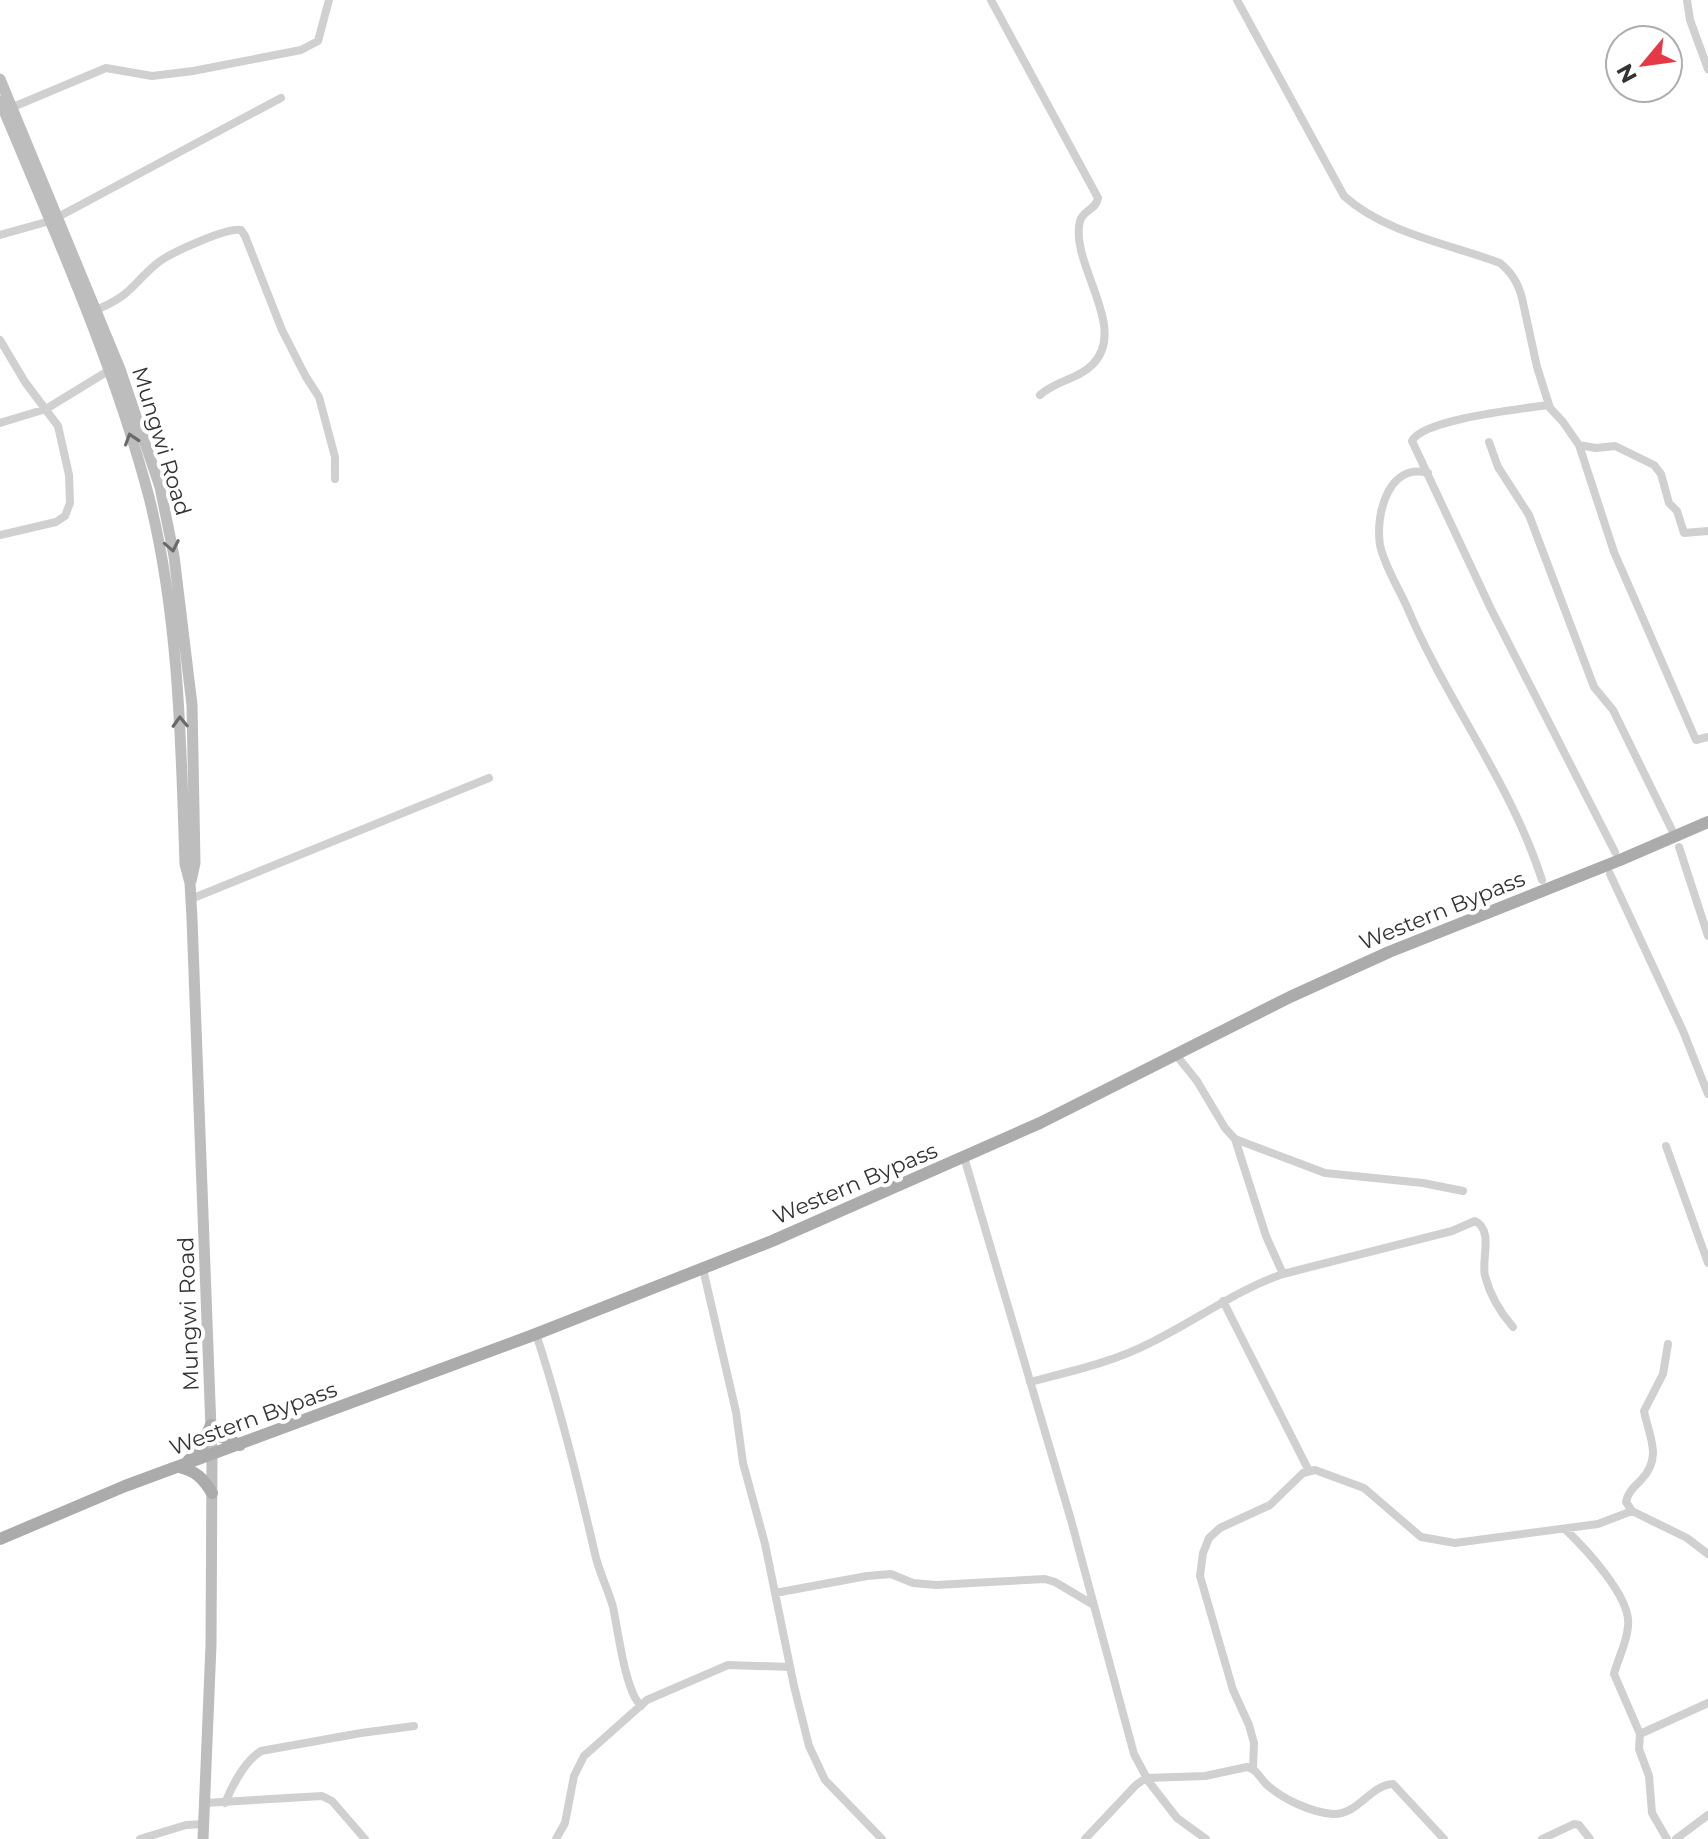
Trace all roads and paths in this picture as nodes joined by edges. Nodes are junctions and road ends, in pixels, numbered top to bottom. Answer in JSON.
{"nodes":[{"id":1,"x":329,"y":0,"type":"edge"},
{"id":2,"x":991,"y":0,"type":"edge"},
{"id":3,"x":1237,"y":0,"type":"edge"},
{"id":4,"x":1687,"y":0,"type":"edge"},
{"id":5,"x":1708,"y":69,"type":"edge"},
{"id":6,"x":0,"y":79,"type":"edge"},
{"id":7,"x":281,"y":98,"type":"dead end"},
{"id":8,"x":0,"y":101,"type":"edge"},
{"id":9,"x":13,"y":107,"type":"junction"},
{"id":10,"x":54,"y":219,"type":"junction"},
{"id":11,"x":0,"y":235,"type":"edge"},
{"id":12,"x":96,"y":310,"type":"junction"},
{"id":13,"x":0,"y":340,"type":"edge"},
{"id":14,"x":108,"y":371,"type":"junction"},
{"id":15,"x":1040,"y":395,"type":"dead end"},
{"id":16,"x":1548,"y":405,"type":"junction"},
{"id":17,"x":46,"y":409,"type":"junction"},
{"id":18,"x":0,"y":423,"type":"edge"},
{"id":19,"x":1489,"y":442,"type":"dead end"},
{"id":20,"x":1579,"y":445,"type":"junction"},
{"id":21,"x":1428,"y":473,"type":"junction"},
{"id":22,"x":335,"y":479,"type":"dead end"},
{"id":23,"x":1708,"y":531,"type":"edge"},
{"id":24,"x":0,"y":535,"type":"edge"},
{"id":25,"x":1708,"y":737,"type":"edge"},
{"id":26,"x":489,"y":778,"type":"dead end"},
{"id":27,"x":1708,"y":822,"type":"edge"},
{"id":28,"x":1672,"y":830,"type":"dead end"},
{"id":29,"x":1679,"y":847,"type":"dead end"},
{"id":30,"x":1615,"y":852,"type":"dead end"},
{"id":31,"x":1610,"y":874,"type":"dead end"},
{"id":32,"x":1542,"y":880,"type":"dead end"},
{"id":33,"x":190,"y":883,"type":"junction"},
{"id":34,"x":191,"y":899,"type":"junction"},
{"id":35,"x":1708,"y":936,"type":"edge"},
{"id":36,"x":1177,"y":1056,"type":"junction"},
{"id":37,"x":1708,"y":1094,"type":"edge"},
{"id":38,"x":1235,"y":1139,"type":"junction"},
{"id":39,"x":1666,"y":1146,"type":"dead end"},
{"id":40,"x":964,"y":1157,"type":"junction"},
{"id":41,"x":1463,"y":1191,"type":"dead end"},
{"id":42,"x":1708,"y":1263,"type":"edge"},
{"id":43,"x":703,"y":1269,"type":"junction"},
{"id":44,"x":1283,"y":1274,"type":"junction"},
{"id":45,"x":1223,"y":1301,"type":"junction"},
{"id":46,"x":1513,"y":1327,"type":"dead end"},
{"id":47,"x":536,"y":1334,"type":"junction"},
{"id":48,"x":1668,"y":1344,"type":"dead end"},
{"id":49,"x":1030,"y":1382,"type":"junction"},
{"id":50,"x":211,"y":1425,"type":"junction"},
{"id":51,"x":240,"y":1445,"type":"junction"},
{"id":52,"x":212,"y":1456,"type":"junction"},
{"id":53,"x":179,"y":1467,"type":"junction"},
{"id":54,"x":1309,"y":1471,"type":"junction"},
{"id":55,"x":212,"y":1493,"type":"junction"},
{"id":56,"x":1632,"y":1511,"type":"junction"},
{"id":57,"x":1565,"y":1529,"type":"junction"},
{"id":58,"x":0,"y":1539,"type":"edge"},
{"id":59,"x":1708,"y":1554,"type":"edge"},
{"id":60,"x":775,"y":1593,"type":"junction"},
{"id":61,"x":1093,"y":1604,"type":"junction"},
{"id":62,"x":790,"y":1667,"type":"junction"},
{"id":63,"x":1708,"y":1703,"type":"edge"},
{"id":64,"x":641,"y":1706,"type":"junction"},
{"id":65,"x":414,"y":1726,"type":"dead end"},
{"id":66,"x":1640,"y":1734,"type":"junction"},
{"id":67,"x":1253,"y":1769,"type":"junction"},
{"id":68,"x":1146,"y":1778,"type":"junction"},
{"id":69,"x":205,"y":1803,"type":"junction"},
{"id":70,"x":225,"y":1803,"type":"junction"},
{"id":71,"x":1708,"y":1815,"type":"edge"},
{"id":72,"x":204,"y":1824,"type":"junction"},
{"id":73,"x":140,"y":1839,"type":"edge"},
{"id":74,"x":203,"y":1839,"type":"edge"},
{"id":75,"x":365,"y":1839,"type":"edge"},
{"id":76,"x":556,"y":1839,"type":"edge"},
{"id":77,"x":882,"y":1839,"type":"edge"},
{"id":78,"x":1085,"y":1839,"type":"edge"},
{"id":79,"x":1206,"y":1839,"type":"edge"},
{"id":80,"x":1444,"y":1839,"type":"edge"},
{"id":81,"x":1542,"y":1839,"type":"edge"},
{"id":82,"x":1590,"y":1839,"type":"edge"},
{"id":83,"x":1667,"y":1839,"type":"edge"},
{"id":84,"x":1676,"y":1839,"type":"edge"}],
"edges":[{"from":1,"to":9,"type":"street"},
{"from":2,"to":15,"type":"street"},
{"from":3,"to":16,"type":"street"},
{"from":4,"to":5,"type":"street"},
{"from":6,"to":9,"type":"main road","name":"Mungwi Road"},
{"from":7,"to":10,"type":"street"},
{"from":8,"to":10,"type":"main road","name":"Mungwi Road"},
{"from":9,"to":10,"type":"main road","name":"Mungwi Road"},
{"from":10,"to":11,"type":"street"},
{"from":10,"to":12,"type":"main road","name":"Mungwi Road"},
{"from":10,"to":14,"type":"main road","name":"Mungwi Road"},
{"from":12,"to":22,"type":"street"},
{"from":12,"to":33,"type":"main road","name":"Mungwi Road","one_way":true},
{"from":13,"to":17,"type":"street"},
{"from":14,"to":17,"type":"street"},
{"from":33,"to":14,"type":"main road","name":"Mungwi Road","one_way":true},
{"from":16,"to":20,"type":"street"},
{"from":16,"to":21,"type":"street"},
{"from":17,"to":18,"type":"street"},
{"from":17,"to":24,"type":"street"},
{"from":19,"to":28,"type":"street"},
{"from":20,"to":23,"type":"street"},
{"from":20,"to":25,"type":"street"},
{"from":21,"to":30,"type":"street"},
{"from":21,"to":32,"type":"street"},
{"from":26,"to":34,"type":"street"},
{"from":27,"to":36,"type":"main road","name":"Western Bypass"},
{"from":29,"to":35,"type":"street"},
{"from":31,"to":37,"type":"street"},
{"from":33,"to":34,"type":"main road","name":"Mungwi Road"},
{"from":34,"to":50,"type":"main road","name":"Mungwi Road"},
{"from":36,"to":38,"type":"street"},
{"from":36,"to":40,"type":"main road","name":"Western Bypass"},
{"from":38,"to":41,"type":"street"},
{"from":38,"to":44,"type":"street"},
{"from":39,"to":42,"type":"street"},
{"from":40,"to":43,"type":"main road","name":"Western Bypass"},
{"from":40,"to":49,"type":"street"},
{"from":43,"to":47,"type":"main road","name":"Western Bypass"},
{"from":43,"to":60,"type":"street"},
{"from":44,"to":45,"type":"street"},
{"from":44,"to":46,"type":"street"},
{"from":45,"to":49,"type":"street"},
{"from":45,"to":54,"type":"street"},
{"from":47,"to":51,"type":"main road","name":"Western Bypass"},
{"from":47,"to":64,"type":"street"},
{"from":48,"to":56,"type":"street"},
{"from":49,"to":61,"type":"street"},
{"from":50,"to":51,"type":"main road"},
{"from":50,"to":52,"type":"main road","name":"Mungwi Road"},
{"from":50,"to":53,"type":"main road"},
{"from":51,"to":52,"type":"main road","name":"Western Bypass"},
{"from":52,"to":53,"type":"main road","name":"Western Bypass"},
{"from":52,"to":55,"type":"main road","name":"Mungwi Road"},
{"from":53,"to":55,"type":"main road"},
{"from":53,"to":58,"type":"main road","name":"Western Bypass"},
{"from":54,"to":57,"type":"street"},
{"from":54,"to":67,"type":"street"},
{"from":55,"to":69,"type":"main road","name":"Mungwi Road"},
{"from":56,"to":57,"type":"street"},
{"from":56,"to":59,"type":"street"},
{"from":57,"to":66,"type":"street"},
{"from":60,"to":61,"type":"street"},
{"from":60,"to":62,"type":"street"},
{"from":61,"to":68,"type":"street"},
{"from":62,"to":64,"type":"street"},
{"from":62,"to":77,"type":"street"},
{"from":63,"to":66,"type":"street"},
{"from":64,"to":76,"type":"street"},
{"from":65,"to":70,"type":"street"},
{"from":66,"to":83,"type":"street"},
{"from":67,"to":68,"type":"street"},
{"from":67,"to":80,"type":"street"},
{"from":68,"to":78,"type":"street"},
{"from":68,"to":79,"type":"street"},
{"from":69,"to":70,"type":"street"},
{"from":69,"to":72,"type":"main road","name":"Mungwi Road"},
{"from":70,"to":75,"type":"street"},
{"from":71,"to":84,"type":"street"},
{"from":72,"to":73,"type":"street"},
{"from":72,"to":74,"type":"main road","name":"Mungwi Road"},
{"from":81,"to":82,"type":"street"}]}
